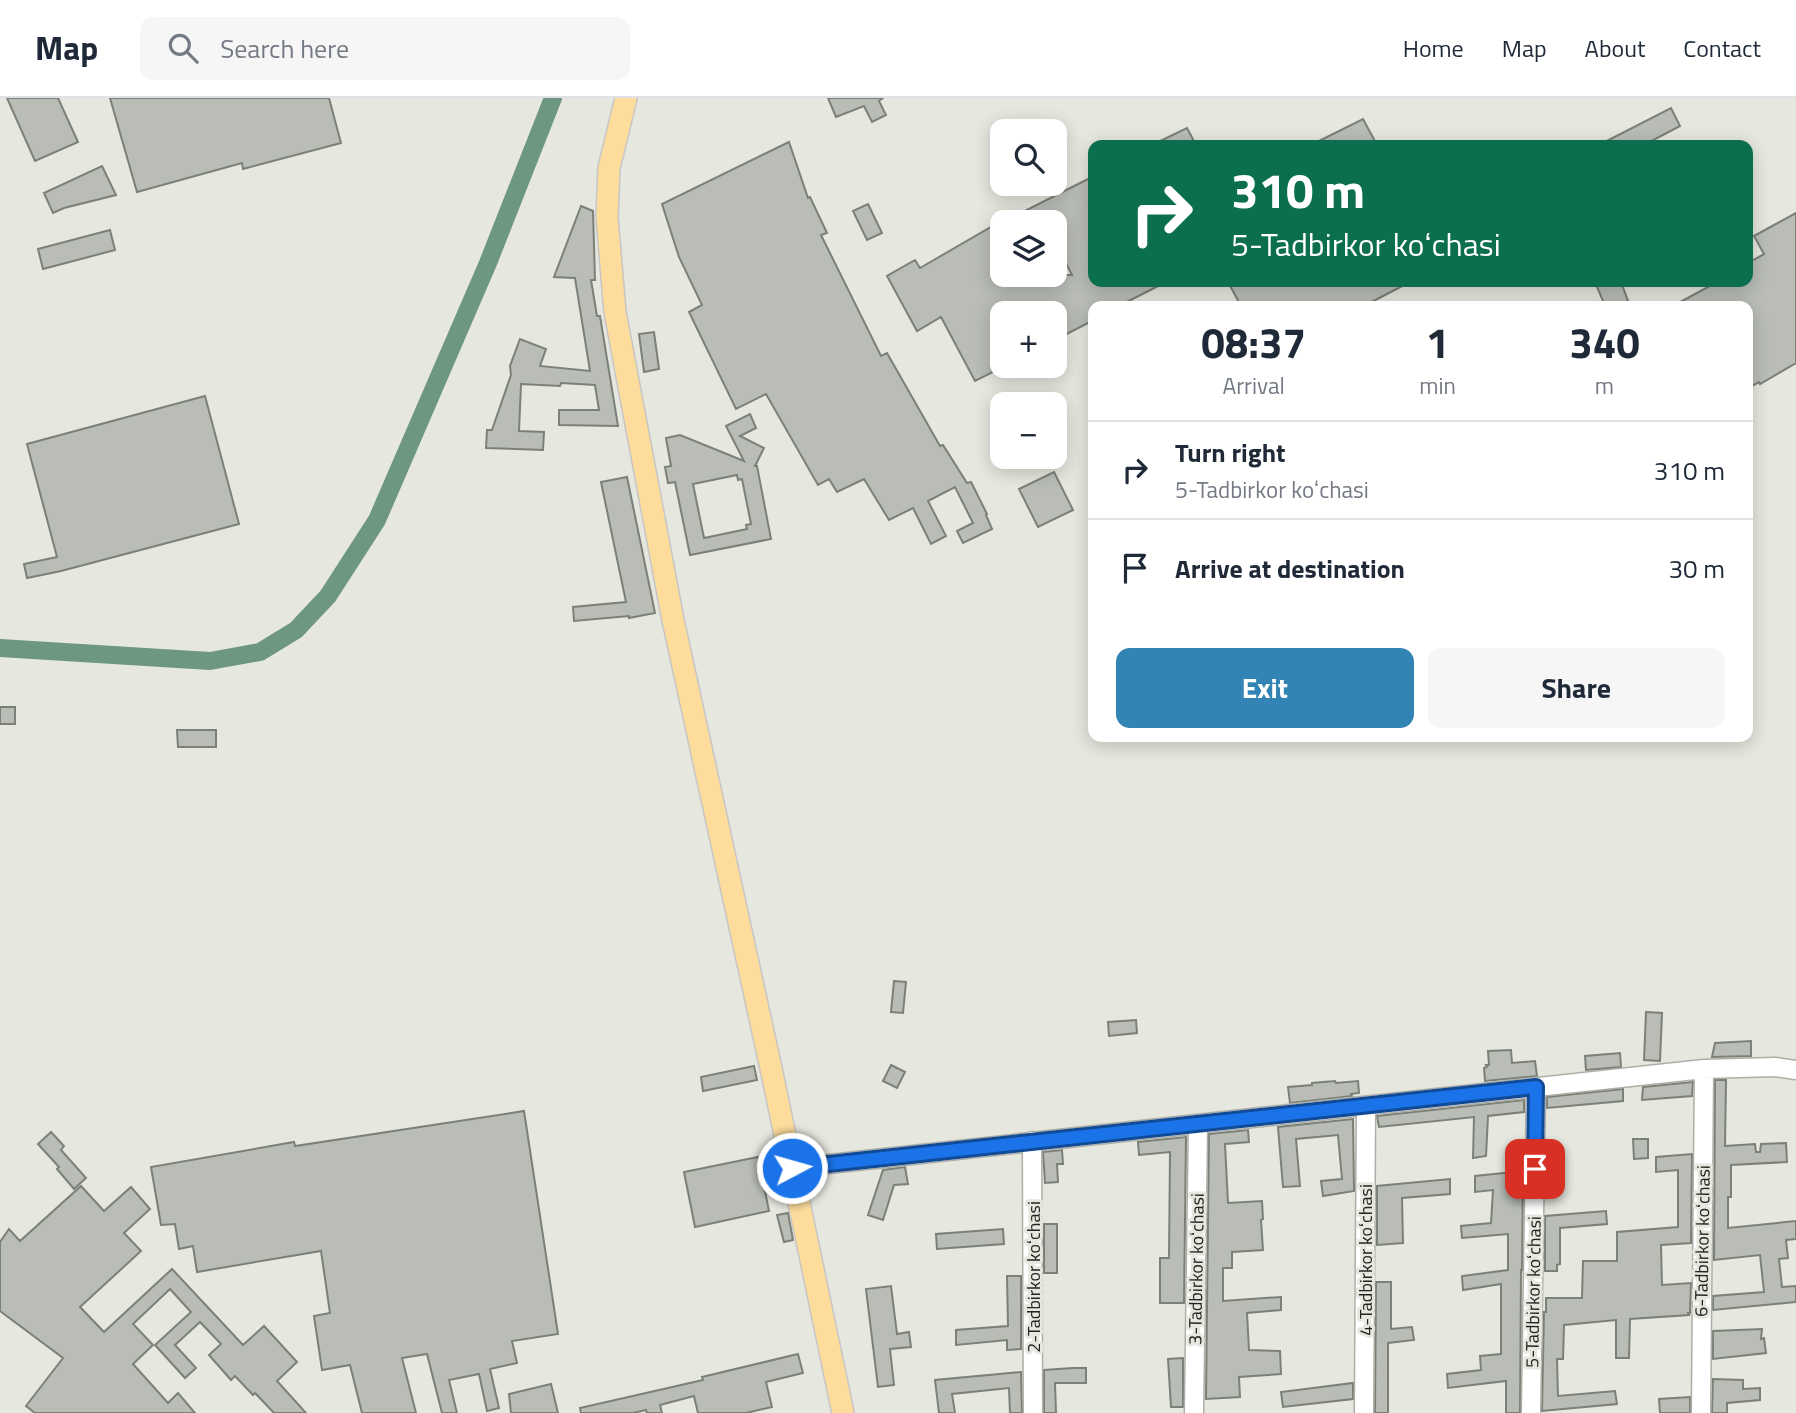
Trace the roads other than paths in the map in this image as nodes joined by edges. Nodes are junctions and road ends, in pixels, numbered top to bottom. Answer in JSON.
{"nodes":[{"id":1,"x":626,"y":98,"type":"edge"},
{"id":2,"x":1704,"y":1069,"type":"junction"},
{"id":3,"x":1796,"y":1070,"type":"edge"},
{"id":4,"x":1536,"y":1087,"type":"junction"},
{"id":5,"x":1366,"y":1106,"type":"junction"},
{"id":6,"x":1198,"y":1125,"type":"junction"},
{"id":7,"x":1032,"y":1141,"type":"junction"},
{"id":8,"x":792,"y":1168,"type":"junction"},
{"id":9,"x":843,"y":1413,"type":"edge"},
{"id":10,"x":1033,"y":1413,"type":"edge"},
{"id":11,"x":1194,"y":1413,"type":"edge"},
{"id":12,"x":1364,"y":1413,"type":"edge"},
{"id":13,"x":1531,"y":1413,"type":"edge"},
{"id":14,"x":1701,"y":1413,"type":"edge"}],
"edges":[{"from":1,"to":8,"type":"main road"},
{"from":2,"to":3,"type":"street"},
{"from":2,"to":4,"type":"street"},
{"from":2,"to":14,"type":"street","name":"6-Tadbirkor koʻchasi"},
{"from":4,"to":5,"type":"street"},
{"from":4,"to":13,"type":"street","name":"5-Tadbirkor koʻchasi"},
{"from":5,"to":6,"type":"street"},
{"from":5,"to":12,"type":"street","name":"4-Tadbirkor koʻchasi"},
{"from":6,"to":7,"type":"street"},
{"from":6,"to":11,"type":"street","name":"3-Tadbirkor koʻchasi"},
{"from":7,"to":8,"type":"street"},
{"from":7,"to":10,"type":"street","name":"2-Tadbirkor koʻchasi"},
{"from":8,"to":9,"type":"main road"}]}
